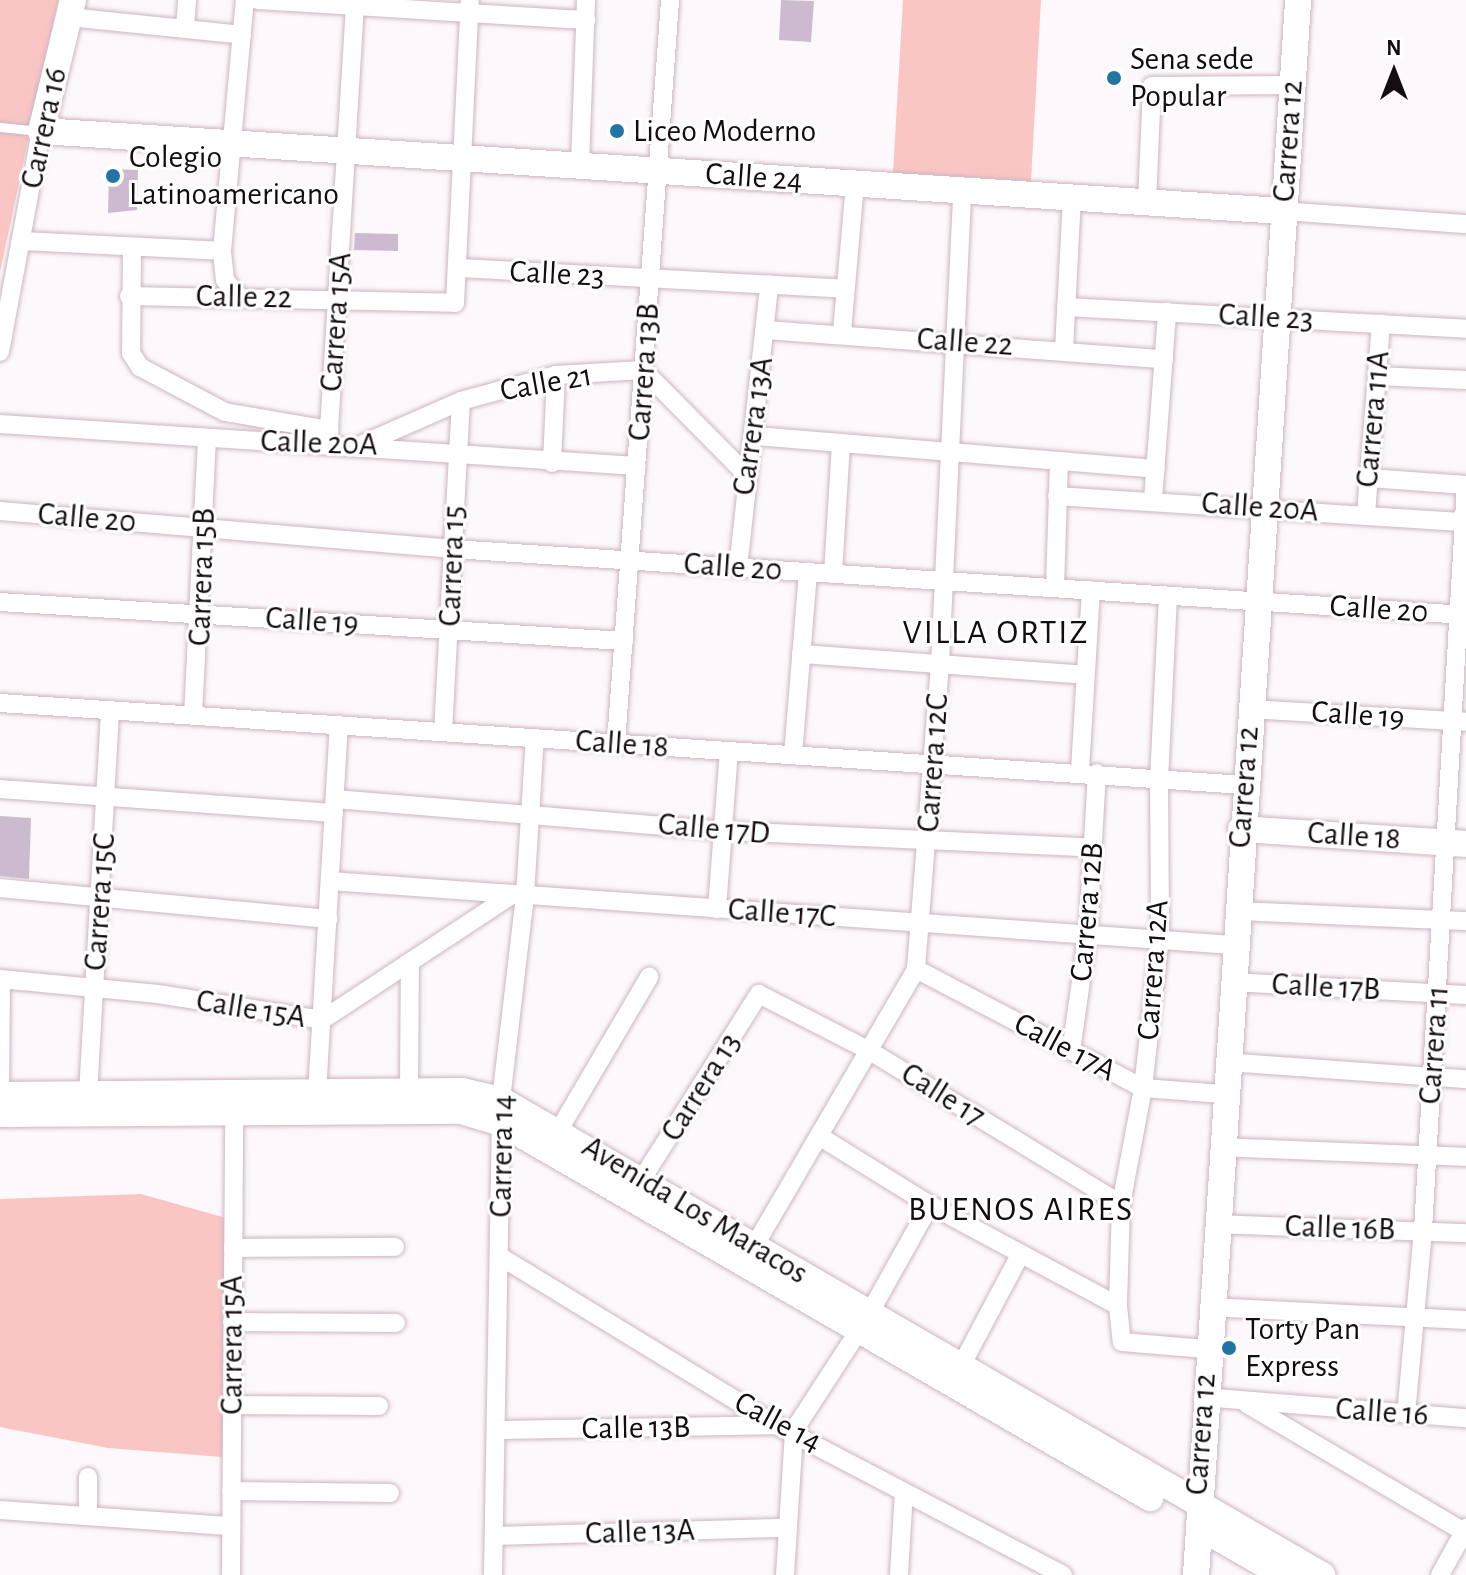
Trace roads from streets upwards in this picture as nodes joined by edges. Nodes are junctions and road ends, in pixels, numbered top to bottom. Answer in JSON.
{"nodes":[{"id":1,"x":187,"y":0,"type":"edge"},
{"id":2,"x":245,"y":0,"type":"edge"},
{"id":3,"x":258,"y":0,"type":"edge"},
{"id":4,"x":586,"y":0,"type":"edge"},
{"id":5,"x":670,"y":0,"type":"edge"},
{"id":6,"x":1298,"y":0,"type":"edge"},
{"id":7,"x":354,"y":4,"type":"edge"},
{"id":8,"x":71,"y":8,"type":"edge"},
{"id":9,"x":470,"y":8,"type":"edge"},
{"id":10,"x":586,"y":20,"type":"junction"},
{"id":11,"x":185,"y":29,"type":"junction"},
{"id":12,"x":242,"y":35,"type":"junction"},
{"id":13,"x":1292,"y":85,"type":"junction"},
{"id":14,"x":41,"y":131,"type":"junction"},
{"id":15,"x":232,"y":144,"type":"junction"},
{"id":16,"x":346,"y":151,"type":"junction"},
{"id":17,"x":464,"y":158,"type":"junction"},
{"id":18,"x":580,"y":164,"type":"junction"},
{"id":19,"x":658,"y":171,"type":"junction"},
{"id":20,"x":855,"y":184,"type":"junction"},
{"id":21,"x":962,"y":190,"type":"junction"},
{"id":22,"x":1072,"y":197,"type":"junction"},
{"id":23,"x":1147,"y":202,"type":"junction"},
{"id":24,"x":1283,"y":211,"type":"junction"},
{"id":25,"x":1466,"y":224,"type":"edge"},
{"id":26,"x":21,"y":241,"type":"junction"},
{"id":27,"x":132,"y":247,"type":"junction"},
{"id":28,"x":222,"y":251,"type":"junction"},
{"id":29,"x":460,"y":268,"type":"junction"},
{"id":30,"x":650,"y":279,"type":"junction"},
{"id":31,"x":769,"y":285,"type":"junction"},
{"id":32,"x":845,"y":289,"type":"junction"},
{"id":33,"x":129,"y":296,"type":"junction"},
{"id":34,"x":238,"y":296,"type":"junction"},
{"id":35,"x":338,"y":298,"type":"junction"},
{"id":36,"x":1066,"y":307,"type":"junction"},
{"id":37,"x":1167,"y":312,"type":"junction"},
{"id":38,"x":1276,"y":317,"type":"junction"},
{"id":39,"x":1381,"y":324,"type":"junction"},
{"id":40,"x":1466,"y":329,"type":"edge"},
{"id":41,"x":765,"y":330,"type":"junction"},
{"id":42,"x":842,"y":332,"type":"junction"},
{"id":43,"x":954,"y":342,"type":"junction"},
{"id":44,"x":1064,"y":350,"type":"junction"},
{"id":45,"x":0,"y":352,"type":"edge"},
{"id":46,"x":1164,"y":359,"type":"junction"},
{"id":47,"x":643,"y":370,"type":"junction"},
{"id":48,"x":556,"y":375,"type":"junction"},
{"id":49,"x":1377,"y":376,"type":"junction"},
{"id":50,"x":1466,"y":380,"type":"edge"},
{"id":51,"x":461,"y":401,"type":"junction"},
{"id":52,"x":0,"y":424,"type":"edge"},
{"id":53,"x":329,"y":430,"type":"junction"},
{"id":54,"x":756,"y":436,"type":"junction"},
{"id":55,"x":207,"y":439,"type":"junction"},
{"id":56,"x":354,"y":444,"type":"junction"},
{"id":57,"x":841,"y":444,"type":"junction"},
{"id":58,"x":457,"y":451,"type":"junction"},
{"id":59,"x":948,"y":452,"type":"junction"},
{"id":60,"x":1059,"y":461,"type":"junction"},
{"id":61,"x":552,"y":463,"type":"junction"},
{"id":62,"x":637,"y":466,"type":"junction"},
{"id":63,"x":1156,"y":469,"type":"junction"},
{"id":64,"x":744,"y":472,"type":"junction"},
{"id":65,"x":1369,"y":478,"type":"junction"},
{"id":66,"x":1466,"y":485,"type":"edge"},
{"id":67,"x":1057,"y":496,"type":"junction"},
{"id":68,"x":1153,"y":500,"type":"junction"},
{"id":69,"x":1263,"y":507,"type":"junction"},
{"id":70,"x":0,"y":511,"type":"edge"},
{"id":71,"x":1366,"y":514,"type":"junction"},
{"id":72,"x":1463,"y":522,"type":"junction"},
{"id":73,"x":204,"y":528,"type":"junction"},
{"id":74,"x":453,"y":549,"type":"junction"},
{"id":75,"x":629,"y":560,"type":"junction"},
{"id":76,"x":738,"y":568,"type":"junction"},
{"id":77,"x":808,"y":572,"type":"junction"},
{"id":78,"x":833,"y":574,"type":"junction"},
{"id":79,"x":941,"y":581,"type":"junction"},
{"id":80,"x":1055,"y":588,"type":"junction"},
{"id":81,"x":1091,"y":590,"type":"junction"},
{"id":82,"x":1168,"y":596,"type":"junction"},
{"id":83,"x":1257,"y":601,"type":"junction"},
{"id":84,"x":0,"y":602,"type":"edge"},
{"id":85,"x":202,"y":614,"type":"junction"},
{"id":86,"x":1462,"y":614,"type":"edge"},
{"id":87,"x":450,"y":631,"type":"junction"},
{"id":88,"x":624,"y":641,"type":"junction"},
{"id":89,"x":801,"y":654,"type":"junction"},
{"id":90,"x":940,"y":664,"type":"junction"},
{"id":91,"x":1085,"y":675,"type":"junction"},
{"id":92,"x":0,"y":703,"type":"edge"},
{"id":93,"x":1250,"y":709,"type":"junction"},
{"id":94,"x":110,"y":710,"type":"junction"},
{"id":95,"x":193,"y":715,"type":"junction"},
{"id":96,"x":1458,"y":722,"type":"edge"},
{"id":97,"x":339,"y":725,"type":"junction"},
{"id":98,"x":443,"y":732,"type":"junction"},
{"id":99,"x":535,"y":738,"type":"junction"},
{"id":100,"x":616,"y":743,"type":"junction"},
{"id":101,"x":729,"y":751,"type":"junction"},
{"id":102,"x":793,"y":755,"type":"junction"},
{"id":103,"x":931,"y":764,"type":"junction"},
{"id":104,"x":1089,"y":771,"type":"junction"},
{"id":105,"x":1159,"y":779,"type":"junction"},
{"id":106,"x":1244,"y":785,"type":"junction"},
{"id":107,"x":0,"y":789,"type":"edge"},
{"id":108,"x":107,"y":797,"type":"junction"},
{"id":109,"x":334,"y":806,"type":"junction"},
{"id":110,"x":532,"y":811,"type":"junction"},
{"id":111,"x":1241,"y":829,"type":"junction"},
{"id":112,"x":725,"y":831,"type":"junction"},
{"id":113,"x":1454,"y":843,"type":"edge"},
{"id":114,"x":927,"y":844,"type":"junction"},
{"id":115,"x":1093,"y":848,"type":"junction"},
{"id":116,"x":330,"y":881,"type":"junction"},
{"id":117,"x":0,"y":888,"type":"edge"},
{"id":118,"x":519,"y":895,"type":"junction"},
{"id":119,"x":99,"y":901,"type":"junction"},
{"id":120,"x":717,"y":909,"type":"junction"},
{"id":121,"x":1236,"y":911,"type":"junction"},
{"id":122,"x":329,"y":919,"type":"junction"},
{"id":123,"x":1443,"y":919,"type":"junction"},
{"id":124,"x":1466,"y":921,"type":"edge"},
{"id":125,"x":922,"y":923,"type":"junction"},
{"id":126,"x":1088,"y":932,"type":"junction"},
{"id":127,"x":1160,"y":936,"type":"junction"},
{"id":128,"x":1233,"y":945,"type":"junction"},
{"id":129,"x":410,"y":963,"type":"junction"},
{"id":130,"x":916,"y":969,"type":"junction"},
{"id":131,"x":649,"y":977,"type":"dead end"},
{"id":132,"x":1,"y":979,"type":"edge"},
{"id":133,"x":1233,"y":982,"type":"junction"},
{"id":134,"x":95,"y":989,"type":"junction"},
{"id":135,"x":1438,"y":992,"type":"junction"},
{"id":136,"x":759,"y":994,"type":"joint"},
{"id":137,"x":1466,"y":995,"type":"edge"},
{"id":138,"x":322,"y":1020,"type":"junction"},
{"id":139,"x":870,"y":1051,"type":"junction"},
{"id":140,"x":1071,"y":1051,"type":"junction"},
{"id":141,"x":1226,"y":1062,"type":"junction"},
{"id":142,"x":1431,"y":1077,"type":"junction"},
{"id":143,"x":1466,"y":1079,"type":"edge"},
{"id":144,"x":1143,"y":1088,"type":"junction"},
{"id":145,"x":409,"y":1092,"type":"junction"},
{"id":146,"x":317,"y":1093,"type":"junction"},
{"id":147,"x":88,"y":1094,"type":"junction"},
{"id":148,"x":1223,"y":1094,"type":"junction"},
{"id":149,"x":0,"y":1095,"type":"edge"},
{"id":150,"x":501,"y":1112,"type":"junction"},
{"id":151,"x":0,"y":1114,"type":"edge"},
{"id":152,"x":234,"y":1114,"type":"junction"},
{"id":153,"x":559,"y":1130,"type":"junction"},
{"id":154,"x":819,"y":1136,"type":"junction"},
{"id":155,"x":1220,"y":1147,"type":"junction"},
{"id":156,"x":1427,"y":1155,"type":"junction"},
{"id":157,"x":1466,"y":1157,"type":"edge"},
{"id":158,"x":642,"y":1179,"type":"junction"},
{"id":159,"x":1121,"y":1204,"type":"junction"},
{"id":160,"x":930,"y":1205,"type":"junction"},
{"id":161,"x":1215,"y":1224,"type":"junction"},
{"id":162,"x":1423,"y":1230,"type":"junction"},
{"id":163,"x":1466,"y":1233,"type":"edge"},
{"id":164,"x":755,"y":1245,"type":"junction"},
{"id":165,"x":395,"y":1247,"type":"dead end"},
{"id":166,"x":233,"y":1248,"type":"junction"},
{"id":167,"x":1020,"y":1255,"type":"junction"},
{"id":168,"x":501,"y":1257,"type":"junction"},
{"id":169,"x":1118,"y":1306,"type":"junction"},
{"id":170,"x":1209,"y":1307,"type":"junction"},
{"id":171,"x":1412,"y":1317,"type":"junction"},
{"id":172,"x":1466,"y":1320,"type":"edge"},
{"id":173,"x":232,"y":1322,"type":"junction"},
{"id":174,"x":396,"y":1323,"type":"dead end"},
{"id":175,"x":864,"y":1323,"type":"junction"},
{"id":176,"x":1206,"y":1349,"type":"junction"},
{"id":177,"x":961,"y":1366,"type":"junction"},
{"id":178,"x":1203,"y":1397,"type":"junction"},
{"id":179,"x":1241,"y":1400,"type":"junction"},
{"id":180,"x":232,"y":1405,"type":"junction"},
{"id":181,"x":379,"y":1406,"type":"dead end"},
{"id":182,"x":1406,"y":1414,"type":"junction"},
{"id":183,"x":1466,"y":1418,"type":"edge"},
{"id":184,"x":776,"y":1425,"type":"junction"},
{"id":185,"x":496,"y":1430,"type":"junction"},
{"id":186,"x":794,"y":1430,"type":"junction"},
{"id":187,"x":88,"y":1477,"type":"dead end"},
{"id":188,"x":231,"y":1491,"type":"junction"},
{"id":189,"x":904,"y":1492,"type":"junction"},
{"id":190,"x":390,"y":1493,"type":"dead end"},
{"id":191,"x":0,"y":1510,"type":"edge"},
{"id":192,"x":88,"y":1513,"type":"junction"},
{"id":193,"x":1196,"y":1514,"type":"junction"},
{"id":194,"x":231,"y":1526,"type":"junction"},
{"id":195,"x":786,"y":1528,"type":"junction"},
{"id":196,"x":1465,"y":1531,"type":"edge"},
{"id":197,"x":494,"y":1536,"type":"junction"},
{"id":198,"x":231,"y":1575,"type":"edge"},
{"id":199,"x":493,"y":1575,"type":"edge"},
{"id":200,"x":785,"y":1575,"type":"edge"},
{"id":201,"x":899,"y":1575,"type":"edge"},
{"id":202,"x":1063,"y":1575,"type":"edge"},
{"id":203,"x":1196,"y":1575,"type":"edge"},
{"id":204,"x":1283,"y":1575,"type":"edge"},
{"id":205,"x":1322,"y":1575,"type":"edge"},
{"id":206,"x":1440,"y":1575,"type":"edge"}],
"edges":[{"from":1,"to":11,"type":"street"},
{"from":2,"to":12,"type":"street"},
{"from":3,"to":7,"type":"street"},
{"from":4,"to":10,"type":"street"},
{"from":5,"to":19,"type":"street","name":"Carrera 13B"},
{"from":6,"to":13,"type":"street","name":"Carrera 12"},
{"from":7,"to":9,"type":"street"},
{"from":7,"to":16,"type":"street","name":"Carrera 15A"},
{"from":8,"to":11,"type":"street"},
{"from":8,"to":14,"type":"street","name":"Carrera 16"},
{"from":9,"to":10,"type":"street"},
{"from":9,"to":17,"type":"street"},
{"from":10,"to":18,"type":"street"},
{"from":11,"to":12,"type":"street"},
{"from":12,"to":15,"type":"street"},
{"from":13,"to":23,"type":"street"},
{"from":13,"to":24,"type":"street","name":"Carrera 12"},
{"from":14,"to":15,"type":"street","name":"Calle 24"},
{"from":14,"to":26,"type":"street","name":"Carrera 16"},
{"from":15,"to":16,"type":"street","name":"Calle 24"},
{"from":15,"to":28,"type":"street"},
{"from":16,"to":17,"type":"street","name":"Calle 24"},
{"from":16,"to":35,"type":"street","name":"Carrera 15A"},
{"from":17,"to":18,"type":"street","name":"Calle 24"},
{"from":17,"to":29,"type":"street"},
{"from":18,"to":19,"type":"street","name":"Calle 24"},
{"from":19,"to":20,"type":"street","name":"Calle 24"},
{"from":19,"to":30,"type":"street","name":"Carrera 13B"},
{"from":20,"to":21,"type":"street","name":"Calle 24"},
{"from":20,"to":32,"type":"street"},
{"from":21,"to":22,"type":"street","name":"Calle 24"},
{"from":21,"to":43,"type":"street","name":"Carrera 12C"},
{"from":22,"to":23,"type":"street","name":"Calle 24"},
{"from":22,"to":36,"type":"street"},
{"from":23,"to":24,"type":"street","name":"Calle 24"},
{"from":24,"to":25,"type":"street","name":"Calle 24"},
{"from":24,"to":38,"type":"street","name":"Carrera 12"},
{"from":26,"to":27,"type":"street"},
{"from":26,"to":45,"type":"street","name":"Carrera 16"},
{"from":27,"to":28,"type":"street"},
{"from":27,"to":33,"type":"street"},
{"from":28,"to":34,"type":"street"},
{"from":29,"to":30,"type":"street","name":"Calle 23"},
{"from":29,"to":35,"type":"street","name":"Calle 22"},
{"from":30,"to":31,"type":"street","name":"Calle 23"},
{"from":30,"to":47,"type":"street","name":"Carrera 13B"},
{"from":31,"to":32,"type":"street","name":"Calle 23"},
{"from":31,"to":41,"type":"street","name":"Carrera 13A"},
{"from":32,"to":42,"type":"street"},
{"from":33,"to":34,"type":"street","name":"Calle 22"},
{"from":33,"to":53,"type":"street"},
{"from":34,"to":35,"type":"street","name":"Calle 22"},
{"from":35,"to":53,"type":"street","name":"Carrera 15A"},
{"from":36,"to":37,"type":"street","name":"Calle 23"},
{"from":36,"to":44,"type":"street"},
{"from":37,"to":38,"type":"street","name":"Calle 23"},
{"from":37,"to":46,"type":"street"},
{"from":38,"to":39,"type":"street","name":"Calle 23"},
{"from":38,"to":69,"type":"street","name":"Carrera 12"},
{"from":39,"to":40,"type":"street","name":"Calle 23"},
{"from":39,"to":49,"type":"street","name":"Carrera 11A"},
{"from":41,"to":42,"type":"street","name":"Calle 22"},
{"from":41,"to":54,"type":"street","name":"Carrera 13A"},
{"from":42,"to":43,"type":"street","name":"Calle 22"},
{"from":43,"to":44,"type":"street","name":"Calle 22"},
{"from":43,"to":59,"type":"street","name":"Carrera 12C"},
{"from":44,"to":46,"type":"street","name":"Calle 22"},
{"from":46,"to":63,"type":"street"},
{"from":47,"to":48,"type":"street","name":"Calle 21"},
{"from":47,"to":62,"type":"street","name":"Carrera 13B"},
{"from":47,"to":64,"type":"street"},
{"from":48,"to":51,"type":"street","name":"Calle 21"},
{"from":48,"to":61,"type":"street"},
{"from":49,"to":50,"type":"street"},
{"from":49,"to":65,"type":"street","name":"Carrera 11A"},
{"from":51,"to":56,"type":"street","name":"Calle 21"},
{"from":51,"to":58,"type":"street","name":"Carrera 15"},
{"from":52,"to":55,"type":"street","name":"Calle 20A"},
{"from":53,"to":56,"type":"street","name":"Carrera 15A"},
{"from":54,"to":57,"type":"street"},
{"from":54,"to":64,"type":"street","name":"Carrera 13A"},
{"from":55,"to":56,"type":"street","name":"Calle 20A"},
{"from":55,"to":73,"type":"street","name":"Carrera 15B"},
{"from":56,"to":58,"type":"street","name":"Calle 20A"},
{"from":57,"to":59,"type":"street"},
{"from":57,"to":78,"type":"street"},
{"from":58,"to":61,"type":"street","name":"Calle 20A"},
{"from":58,"to":74,"type":"street","name":"Carrera 15"},
{"from":59,"to":60,"type":"street"},
{"from":59,"to":79,"type":"street","name":"Carrera 12C"},
{"from":60,"to":63,"type":"street"},
{"from":60,"to":67,"type":"street"},
{"from":61,"to":62,"type":"street","name":"Calle 20A"},
{"from":62,"to":75,"type":"street","name":"Carrera 13B"},
{"from":63,"to":68,"type":"street"},
{"from":64,"to":76,"type":"street","name":"Carrera 13A"},
{"from":65,"to":66,"type":"street"},
{"from":65,"to":71,"type":"street","name":"Carrera 11A"},
{"from":66,"to":72,"type":"street","name":"Carrera 11"},
{"from":67,"to":68,"type":"street","name":"Calle 20A"},
{"from":67,"to":80,"type":"street"},
{"from":68,"to":69,"type":"street","name":"Calle 20A"},
{"from":69,"to":71,"type":"street","name":"Calle 20A"},
{"from":69,"to":83,"type":"street","name":"Carrera 12"},
{"from":70,"to":73,"type":"street","name":"Calle 20"},
{"from":71,"to":72,"type":"street","name":"Calle 20A"},
{"from":72,"to":86,"type":"street","name":"Carrera 11"},
{"from":73,"to":74,"type":"street","name":"Calle 20"},
{"from":73,"to":85,"type":"street","name":"Carrera 15B"},
{"from":74,"to":75,"type":"street","name":"Calle 20"},
{"from":74,"to":87,"type":"street","name":"Carrera 15"},
{"from":75,"to":76,"type":"street","name":"Calle 20"},
{"from":75,"to":88,"type":"street","name":"Carrera 13B"},
{"from":76,"to":77,"type":"street","name":"Calle 20"},
{"from":77,"to":78,"type":"street","name":"Calle 20"},
{"from":77,"to":89,"type":"street"},
{"from":78,"to":79,"type":"street","name":"Calle 20"},
{"from":79,"to":80,"type":"street","name":"Calle 20"},
{"from":79,"to":90,"type":"street","name":"Carrera 12C"},
{"from":80,"to":81,"type":"street","name":"Calle 20"},
{"from":81,"to":82,"type":"street","name":"Calle 20"},
{"from":81,"to":91,"type":"street","name":"Carrera 12B"},
{"from":82,"to":83,"type":"street","name":"Calle 20"},
{"from":82,"to":105,"type":"street","name":"Carrera 12A"},
{"from":83,"to":86,"type":"street","name":"Calle 20"},
{"from":83,"to":93,"type":"street","name":"Carrera 12"},
{"from":84,"to":85,"type":"street","name":"Calle 19"},
{"from":85,"to":87,"type":"street","name":"Calle 19"},
{"from":85,"to":95,"type":"street","name":"Carrera 15B"},
{"from":86,"to":96,"type":"street","name":"Carrera 11"},
{"from":87,"to":88,"type":"street","name":"Calle 19"},
{"from":87,"to":98,"type":"street","name":"Carrera 15"},
{"from":88,"to":100,"type":"street","name":"Carrera 13B"},
{"from":89,"to":90,"type":"street"},
{"from":89,"to":102,"type":"street"},
{"from":90,"to":91,"type":"street"},
{"from":90,"to":103,"type":"street","name":"Carrera 12C"},
{"from":91,"to":104,"type":"street","name":"Carrera 12B"},
{"from":92,"to":94,"type":"street","name":"Calle 18"},
{"from":93,"to":96,"type":"street","name":"Calle 19"},
{"from":93,"to":106,"type":"street","name":"Carrera 12"},
{"from":94,"to":95,"type":"street","name":"Calle 18"},
{"from":94,"to":108,"type":"street","name":"Carrera 15C"},
{"from":95,"to":97,"type":"street","name":"Calle 18"},
{"from":96,"to":113,"type":"street","name":"Carrera 11"},
{"from":97,"to":98,"type":"street","name":"Calle 18"},
{"from":97,"to":109,"type":"street"},
{"from":98,"to":99,"type":"street","name":"Calle 18"},
{"from":99,"to":100,"type":"street","name":"Calle 18"},
{"from":99,"to":110,"type":"street","name":"Carrera 14"},
{"from":100,"to":101,"type":"street","name":"Calle 18"},
{"from":101,"to":102,"type":"street","name":"Calle 18"},
{"from":101,"to":112,"type":"street"},
{"from":102,"to":103,"type":"street","name":"Calle 18"},
{"from":103,"to":104,"type":"street","name":"Calle 18"},
{"from":103,"to":114,"type":"street","name":"Carrera 12C"},
{"from":104,"to":105,"type":"street","name":"Calle 18"},
{"from":104,"to":115,"type":"street","name":"Carrera 12B"},
{"from":105,"to":106,"type":"street","name":"Calle 18"},
{"from":105,"to":127,"type":"street","name":"Carrera 12A"},
{"from":106,"to":111,"type":"street","name":"Carrera 12"},
{"from":107,"to":108,"type":"street","name":"Calle 17D"},
{"from":108,"to":109,"type":"street","name":"Calle 17D"},
{"from":108,"to":119,"type":"street","name":"Carrera 15C"},
{"from":109,"to":110,"type":"street","name":"Calle 17D"},
{"from":109,"to":116,"type":"street"},
{"from":110,"to":112,"type":"street","name":"Calle 17D"},
{"from":110,"to":118,"type":"street","name":"Carrera 14"},
{"from":111,"to":113,"type":"street","name":"Calle 18"},
{"from":111,"to":121,"type":"street","name":"Carrera 12"},
{"from":112,"to":114,"type":"street","name":"Calle 17D"},
{"from":112,"to":120,"type":"street"},
{"from":113,"to":123,"type":"street","name":"Carrera 11"},
{"from":114,"to":115,"type":"street","name":"Calle 17D"},
{"from":114,"to":125,"type":"street","name":"Carrera 12C"},
{"from":115,"to":126,"type":"street","name":"Carrera 12B"},
{"from":116,"to":118,"type":"street","name":"Calle 17C"},
{"from":116,"to":122,"type":"street"},
{"from":117,"to":119,"type":"street"},
{"from":118,"to":120,"type":"street","name":"Calle 17C"},
{"from":118,"to":129,"type":"street","name":"Calle 15A"},
{"from":118,"to":150,"type":"street","name":"Carrera 14"},
{"from":119,"to":122,"type":"street"},
{"from":119,"to":134,"type":"street","name":"Carrera 15C"},
{"from":120,"to":125,"type":"street","name":"Calle 17C"},
{"from":121,"to":123,"type":"street"},
{"from":121,"to":128,"type":"street","name":"Carrera 12"},
{"from":122,"to":138,"type":"street"},
{"from":123,"to":124,"type":"street"},
{"from":123,"to":135,"type":"street","name":"Carrera 11"},
{"from":125,"to":126,"type":"street","name":"Calle 17C"},
{"from":125,"to":130,"type":"street","name":"Carrera 12C"},
{"from":126,"to":127,"type":"street","name":"Calle 17C"},
{"from":126,"to":140,"type":"street","name":"Carrera 12B"},
{"from":127,"to":128,"type":"street","name":"Calle 17C"},
{"from":127,"to":144,"type":"street","name":"Carrera 12A"},
{"from":128,"to":133,"type":"street","name":"Carrera 12"},
{"from":129,"to":138,"type":"street","name":"Calle 15A"},
{"from":129,"to":145,"type":"street"},
{"from":130,"to":139,"type":"street","name":"Carrera 12C"},
{"from":130,"to":140,"type":"street","name":"Calle 17A"},
{"from":131,"to":153,"type":"street"},
{"from":132,"to":134,"type":"street","name":"Calle 15A"},
{"from":132,"to":149,"type":"street"},
{"from":133,"to":135,"type":"street","name":"Calle 17B"},
{"from":133,"to":141,"type":"street","name":"Carrera 12"},
{"from":134,"to":138,"type":"street","name":"Calle 15A"},
{"from":134,"to":147,"type":"street","name":"Carrera 15C"},
{"from":135,"to":137,"type":"street","name":"Calle 17B"},
{"from":135,"to":142,"type":"street","name":"Carrera 11"},
{"from":136,"to":139,"type":"street","name":"Calle 17"},
{"from":136,"to":158,"type":"street","name":"Carrera 13"},
{"from":138,"to":146,"type":"street"},
{"from":139,"to":154,"type":"street","name":"Carrera 12C"},
{"from":139,"to":159,"type":"street","name":"Calle 17"},
{"from":140,"to":144,"type":"street","name":"Calle 17A"},
{"from":141,"to":142,"type":"street"},
{"from":141,"to":148,"type":"street","name":"Carrera 12"},
{"from":142,"to":143,"type":"street"},
{"from":142,"to":156,"type":"street","name":"Carrera 11"},
{"from":144,"to":148,"type":"street","name":"Calle 17A"},
{"from":144,"to":159,"type":"street","name":"Carrera 12A"},
{"from":145,"to":146,"type":"street","name":"Avenida Los Maracos"},
{"from":145,"to":150,"type":"street","name":"Avenida Los Maracos"},
{"from":146,"to":147,"type":"street","name":"Avenida Los Maracos"},
{"from":147,"to":149,"type":"street","name":"Avenida Los Maracos"},
{"from":148,"to":155,"type":"street","name":"Carrera 12"},
{"from":150,"to":152,"type":"street","name":"Avenida Los Maracos"},
{"from":150,"to":153,"type":"street","name":"Avenida Los Maracos"},
{"from":150,"to":168,"type":"street","name":"Carrera 14"},
{"from":150,"to":175,"type":"street","name":"Avenida Los Maracos"},
{"from":151,"to":152,"type":"street","name":"Avenida Los Maracos"},
{"from":152,"to":166,"type":"street","name":"Carrera 15A"},
{"from":153,"to":158,"type":"street","name":"Avenida Los Maracos"},
{"from":154,"to":160,"type":"street"},
{"from":154,"to":164,"type":"street","name":"Carrera 12C"},
{"from":155,"to":156,"type":"street"},
{"from":155,"to":161,"type":"street","name":"Carrera 12"},
{"from":156,"to":157,"type":"street"},
{"from":156,"to":162,"type":"street","name":"Carrera 11"},
{"from":158,"to":164,"type":"street","name":"Avenida Los Maracos"},
{"from":159,"to":169,"type":"street","name":"Carrera 12A"},
{"from":160,"to":167,"type":"street"},
{"from":160,"to":175,"type":"street"},
{"from":161,"to":162,"type":"street","name":"Calle 16B"},
{"from":161,"to":170,"type":"street","name":"Carrera 12"},
{"from":162,"to":163,"type":"street","name":"Calle 16B"},
{"from":162,"to":171,"type":"street","name":"Carrera 11"},
{"from":164,"to":175,"type":"street","name":"Avenida Los Maracos"},
{"from":165,"to":166,"type":"street"},
{"from":166,"to":173,"type":"street","name":"Carrera 15A"},
{"from":167,"to":169,"type":"street"},
{"from":167,"to":177,"type":"street"},
{"from":168,"to":184,"type":"street","name":"Calle 14"},
{"from":168,"to":185,"type":"street","name":"Carrera 14"},
{"from":169,"to":176,"type":"street","name":"Carrera 12A"},
{"from":170,"to":171,"type":"street"},
{"from":170,"to":176,"type":"street","name":"Carrera 12"},
{"from":171,"to":172,"type":"street"},
{"from":171,"to":182,"type":"street","name":"Carrera 11"},
{"from":173,"to":174,"type":"street"},
{"from":173,"to":180,"type":"street","name":"Carrera 15A"},
{"from":175,"to":177,"type":"street","name":"Avenida Los Maracos"},
{"from":175,"to":186,"type":"street"},
{"from":175,"to":193,"type":"street","name":"Avenida Los Maracos"},
{"from":176,"to":178,"type":"street","name":"Carrera 12"},
{"from":177,"to":193,"type":"street","name":"Avenida Los Maracos"},
{"from":178,"to":179,"type":"street","name":"Calle 16"},
{"from":178,"to":193,"type":"street","name":"Carrera 12"},
{"from":179,"to":182,"type":"street","name":"Calle 16"},
{"from":179,"to":196,"type":"street"},
{"from":180,"to":181,"type":"street"},
{"from":180,"to":188,"type":"street","name":"Carrera 15A"},
{"from":182,"to":183,"type":"street","name":"Calle 16"},
{"from":184,"to":185,"type":"street","name":"Calle 13B"},
{"from":184,"to":186,"type":"street","name":"Calle 14"},
{"from":185,"to":197,"type":"street","name":"Carrera 14"},
{"from":186,"to":189,"type":"street","name":"Calle 14"},
{"from":186,"to":195,"type":"street"},
{"from":187,"to":192,"type":"street"},
{"from":188,"to":190,"type":"street"},
{"from":188,"to":194,"type":"street","name":"Carrera 15A"},
{"from":189,"to":201,"type":"street"},
{"from":189,"to":202,"type":"street","name":"Calle 14"},
{"from":191,"to":192,"type":"street"},
{"from":192,"to":194,"type":"street"},
{"from":193,"to":203,"type":"street","name":"Carrera 12"},
{"from":193,"to":204,"type":"street","name":"Avenida Los Maracos"},
{"from":193,"to":205,"type":"street","name":"Avenida Los Maracos"},
{"from":194,"to":198,"type":"street","name":"Carrera 15A"},
{"from":195,"to":197,"type":"street","name":"Calle 13A"},
{"from":195,"to":200,"type":"street"},
{"from":196,"to":206,"type":"street"},
{"from":197,"to":199,"type":"street","name":"Carrera 14"}]}
